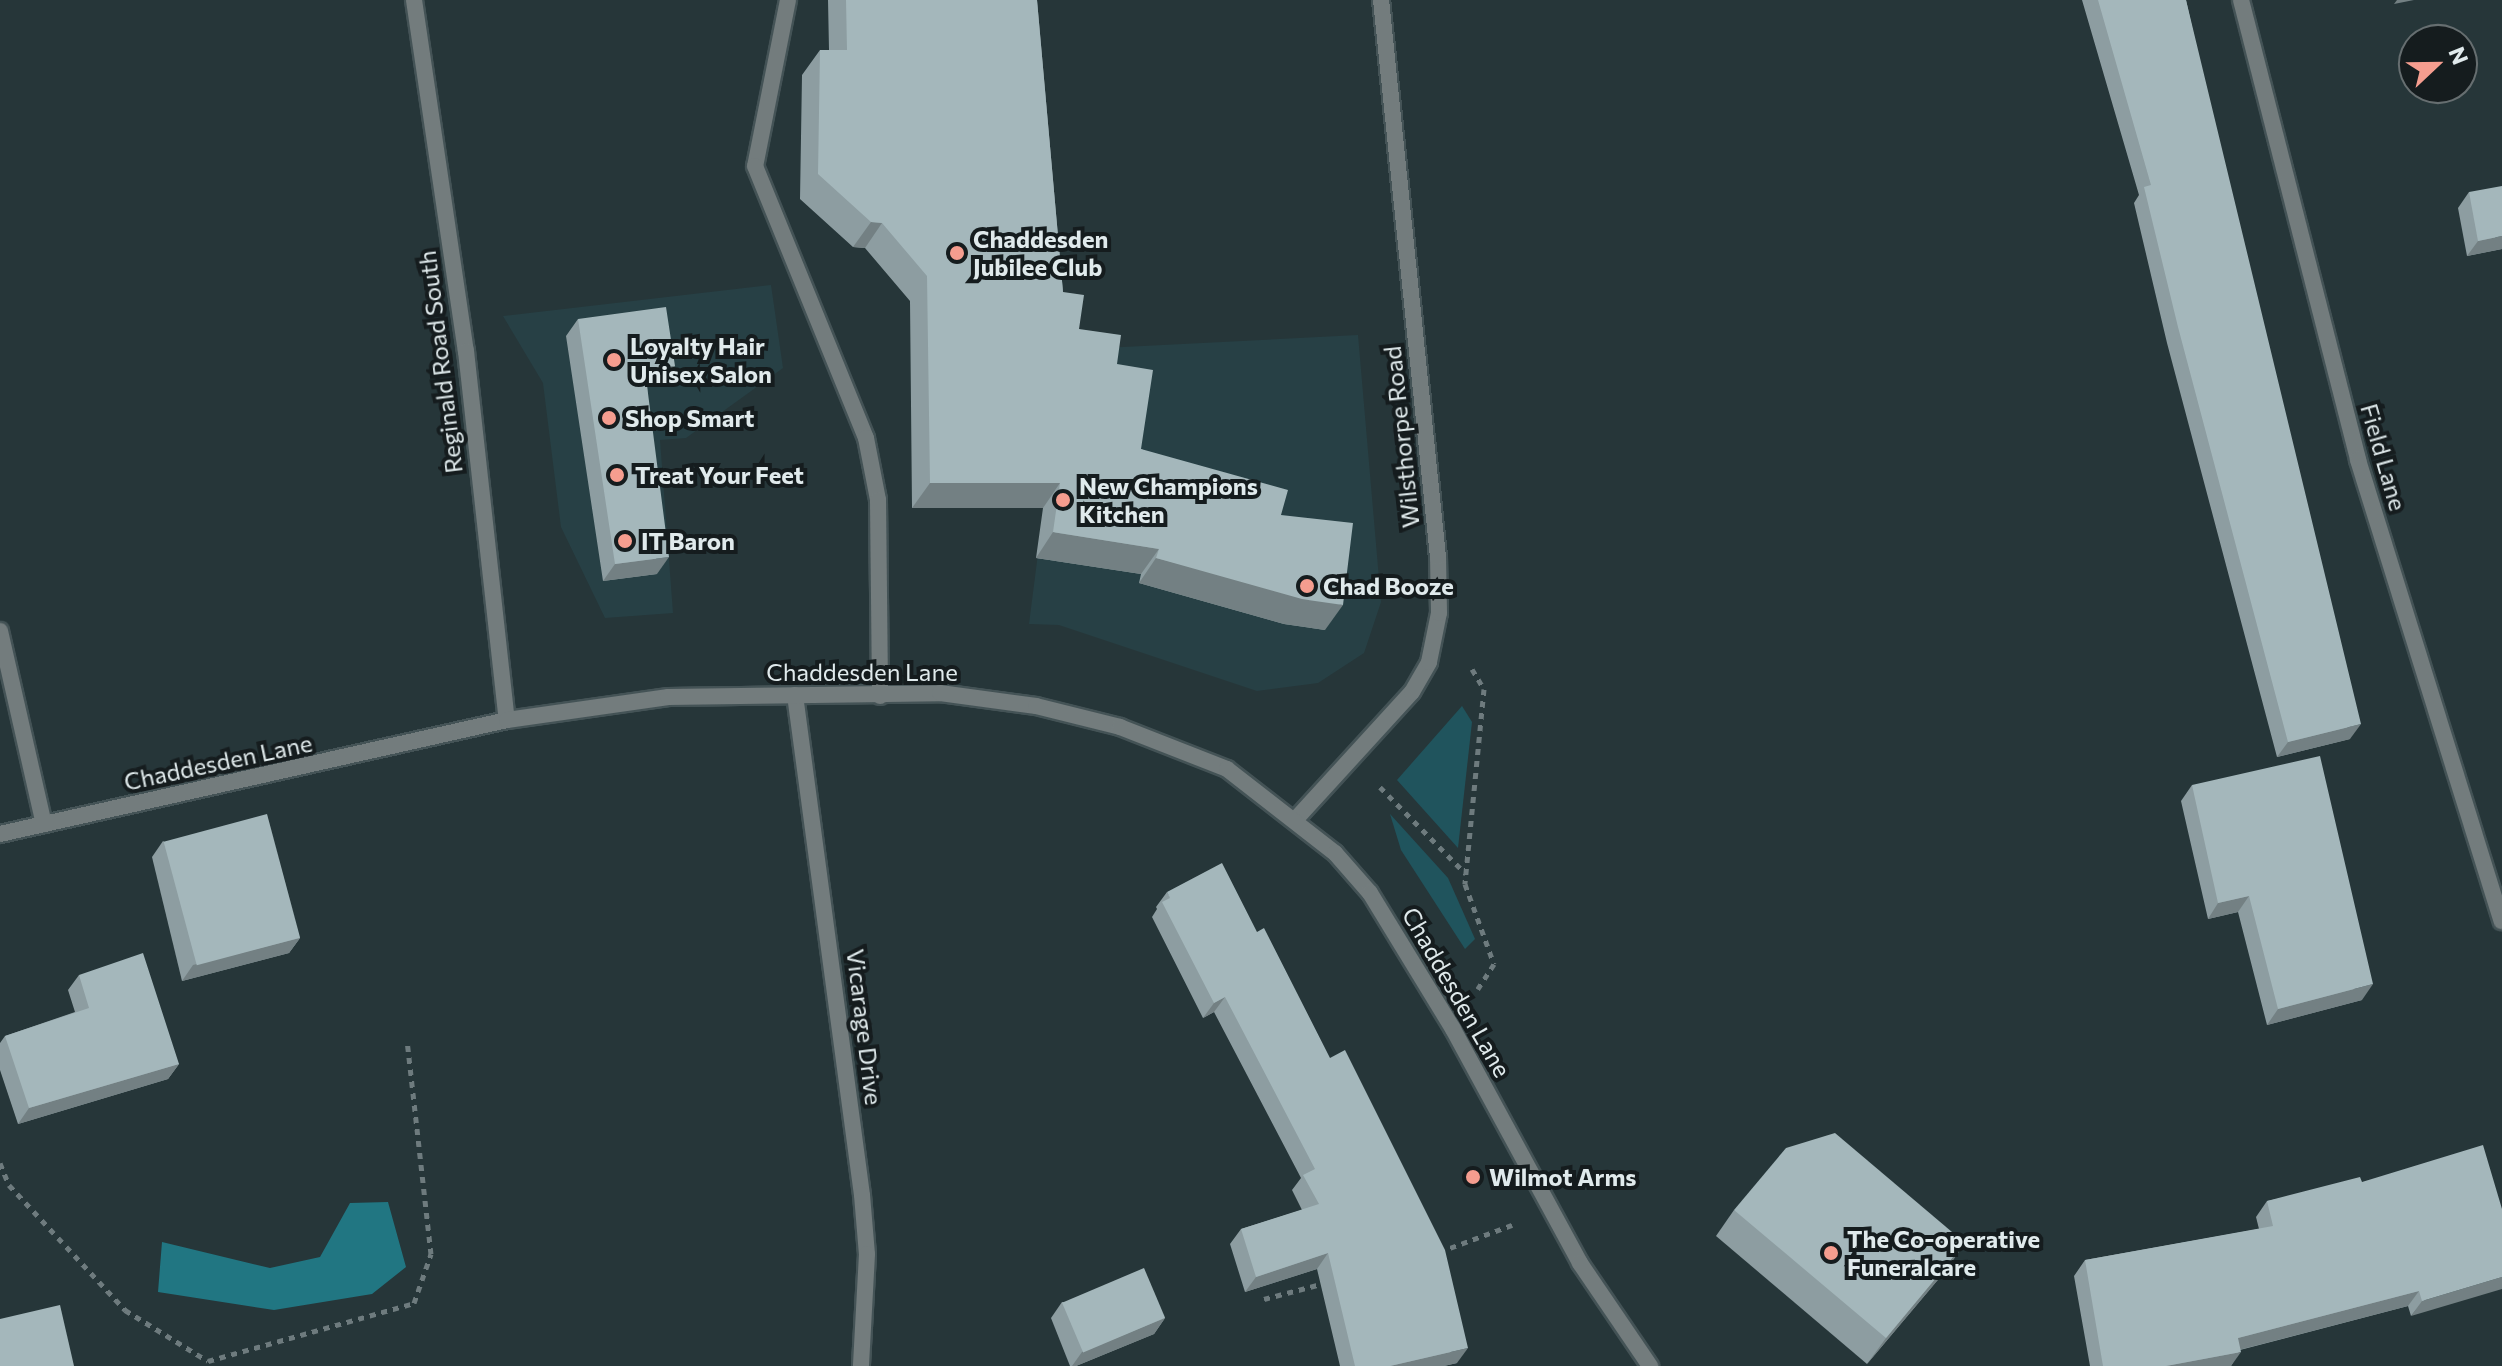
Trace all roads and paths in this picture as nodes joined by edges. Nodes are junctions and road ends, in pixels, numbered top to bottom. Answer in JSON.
{"nodes":[{"id":1,"x":414,"y":0,"type":"edge"},
{"id":2,"x":788,"y":0,"type":"edge"},
{"id":3,"x":1381,"y":0,"type":"edge"},
{"id":4,"x":2241,"y":0,"type":"edge"},
{"id":5,"x":1439,"y":613,"type":"junction"},
{"id":6,"x":0,"y":631,"type":"edge"},
{"id":7,"x":795,"y":695,"type":"junction"},
{"id":8,"x":880,"y":696,"type":"junction"},
{"id":9,"x":507,"y":720,"type":"junction"},
{"id":10,"x":1354,"y":761,"type":"junction"},
{"id":11,"x":1295,"y":820,"type":"junction"},
{"id":12,"x":44,"y":824,"type":"junction"},
{"id":13,"x":0,"y":834,"type":"edge"},
{"id":14,"x":1466,"y":874,"type":"junction"},
{"id":15,"x":2502,"y":921,"type":"edge"},
{"id":16,"x":1453,"y":1029,"type":"junction"},
{"id":17,"x":407,"y":1041,"type":"dead end"},
{"id":18,"x":0,"y":1163,"type":"edge"},
{"id":19,"x":1550,"y":1206,"type":"junction"},
{"id":20,"x":1429,"y":1255,"type":"edge"},
{"id":21,"x":1339,"y":1279,"type":"edge"},
{"id":22,"x":1264,"y":1299,"type":"edge"},
{"id":23,"x":861,"y":1366,"type":"edge"},
{"id":24,"x":1650,"y":1366,"type":"edge"}],
"edges":[{"from":1,"to":9,"type":"street","name":"Reginald Road South"},
{"from":2,"to":8,"type":"street"},
{"from":3,"to":5,"type":"street","name":"Wilsthorpe Road"},
{"from":4,"to":15,"type":"street","name":"Field Lane"},
{"from":5,"to":10,"type":"street","name":"Wilsthorpe Road"},
{"from":5,"to":14,"type":"path"},
{"from":6,"to":12,"type":"street"},
{"from":7,"to":8,"type":"street","name":"Chaddesden Lane"},
{"from":7,"to":9,"type":"street","name":"Chaddesden Lane"},
{"from":7,"to":23,"type":"street","name":"Vicarage Drive"},
{"from":8,"to":11,"type":"street","name":"Chaddesden Lane"},
{"from":9,"to":12,"type":"street","name":"Chaddesden Lane"},
{"from":10,"to":11,"type":"street","name":"Wilsthorpe Road"},
{"from":10,"to":14,"type":"path"},
{"from":11,"to":16,"type":"street","name":"Chaddesden Lane"},
{"from":12,"to":13,"type":"street","name":"Chaddesden Lane"},
{"from":14,"to":16,"type":"path"},
{"from":16,"to":19,"type":"street","name":"Chaddesden Lane"},
{"from":17,"to":18,"type":"path"},
{"from":19,"to":20,"type":"path"},
{"from":19,"to":24,"type":"street","name":"Chaddesden Lane"},
{"from":21,"to":22,"type":"path"}]}
